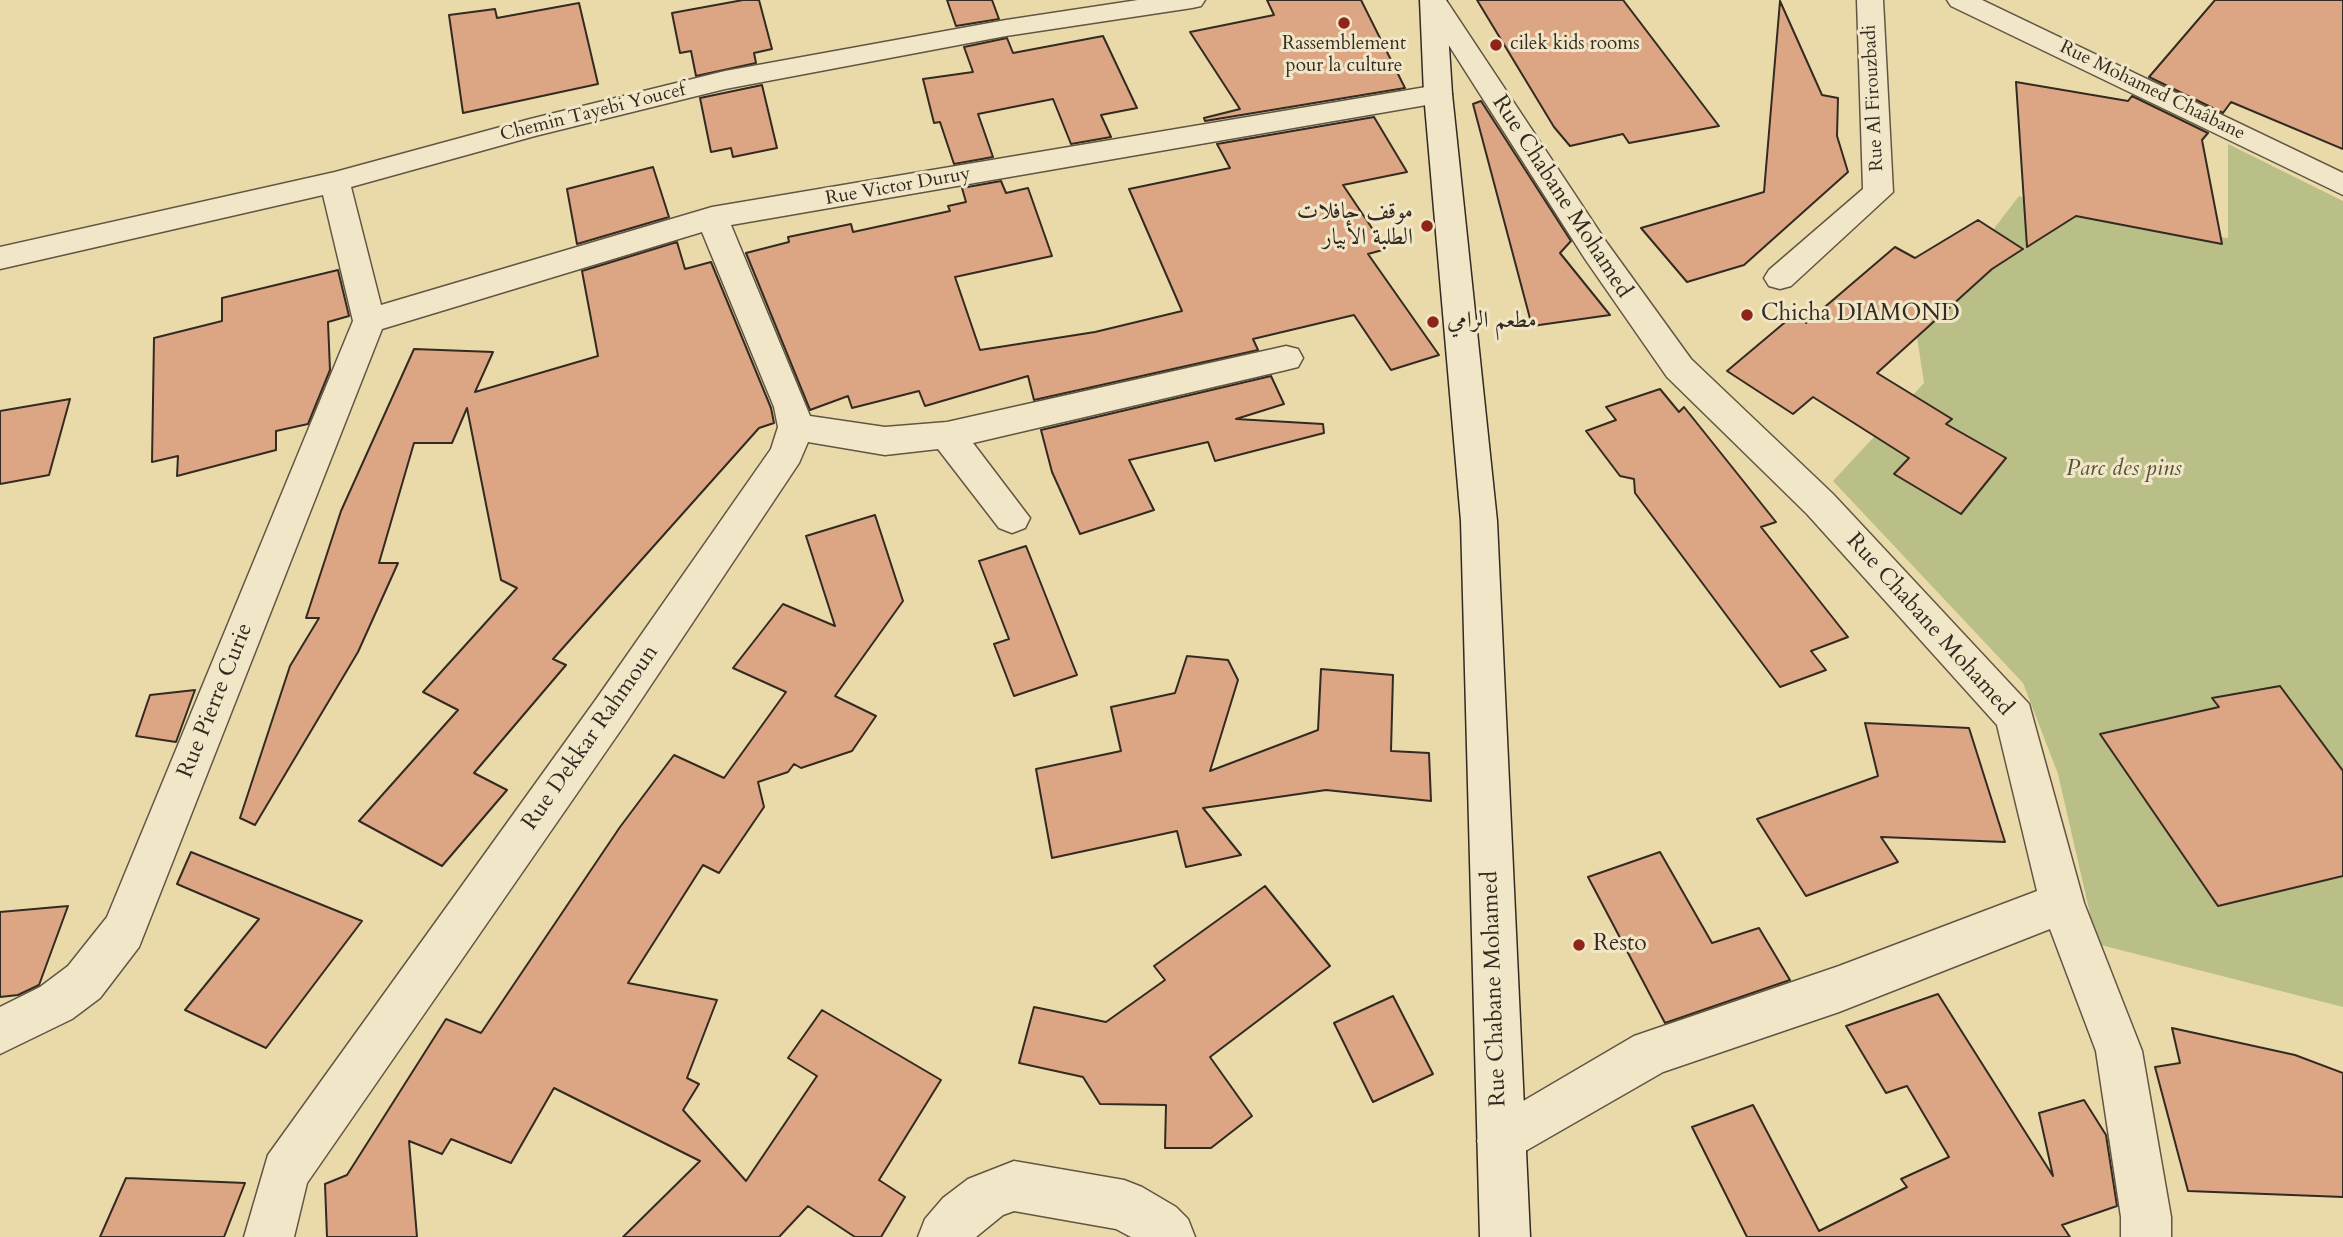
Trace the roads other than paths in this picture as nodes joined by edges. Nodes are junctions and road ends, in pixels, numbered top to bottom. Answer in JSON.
{"nodes":[{"id":1,"x":1192,"y":0,"type":"edge"},
{"id":2,"x":1433,"y":0,"type":"edge"},
{"id":3,"x":1870,"y":0,"type":"edge"},
{"id":4,"x":1960,"y":0,"type":"edge"},
{"id":5,"x":1438,"y":94,"type":"junction"},
{"id":6,"x":335,"y":182,"type":"junction"},
{"id":7,"x":2343,"y":185,"type":"edge"},
{"id":8,"x":712,"y":218,"type":"junction"},
{"id":9,"x":0,"y":258,"type":"edge"},
{"id":10,"x":1780,"y":278,"type":"dead end"},
{"id":11,"x":369,"y":321,"type":"junction"},
{"id":12,"x":1286,"y":358,"type":"dead end"},
{"id":13,"x":795,"y":427,"type":"junction"},
{"id":14,"x":947,"y":435,"type":"junction"},
{"id":15,"x":1012,"y":518,"type":"dead end"},
{"id":16,"x":2062,"y":903,"type":"junction"},
{"id":17,"x":0,"y":1031,"type":"edge"},
{"id":18,"x":1501,"y":1141,"type":"junction"},
{"id":19,"x":270,"y":1237,"type":"edge"},
{"id":20,"x":943,"y":1237,"type":"edge"},
{"id":21,"x":1170,"y":1237,"type":"edge"},
{"id":22,"x":1505,"y":1237,"type":"edge"},
{"id":23,"x":2146,"y":1237,"type":"edge"}],
"edges":[{"from":1,"to":6,"type":"street","name":"Chemin Tayebi Youcef"},
{"from":2,"to":5,"type":"street","name":"Rue Chabane Mohamed"},
{"from":2,"to":16,"type":"street","name":"Rue Chabane Mohamed"},
{"from":3,"to":10,"type":"street","name":"Rue Al Firouzbadi"},
{"from":4,"to":7,"type":"street","name":"Rue Mohamed Chaâbane"},
{"from":5,"to":8,"type":"street","name":"Rue Victor Duruy"},
{"from":5,"to":18,"type":"street","name":"Rue Chabane Mohamed"},
{"from":6,"to":9,"type":"street","name":"Chemin Tayebi Youcef"},
{"from":6,"to":11,"type":"street"},
{"from":8,"to":11,"type":"street","name":"Rue Victor Duruy"},
{"from":8,"to":13,"type":"street"},
{"from":11,"to":17,"type":"street","name":"Rue Pierre Curie"},
{"from":12,"to":14,"type":"street"},
{"from":13,"to":14,"type":"street"},
{"from":13,"to":19,"type":"street","name":"Rue Dekkar Rahmoun"},
{"from":14,"to":15,"type":"street"},
{"from":16,"to":18,"type":"street","name":"Rue Chabane Mohamed"},
{"from":16,"to":23,"type":"street"},
{"from":18,"to":22,"type":"street","name":"Rue Chabane Mohamed"},
{"from":20,"to":21,"type":"street"}]}
